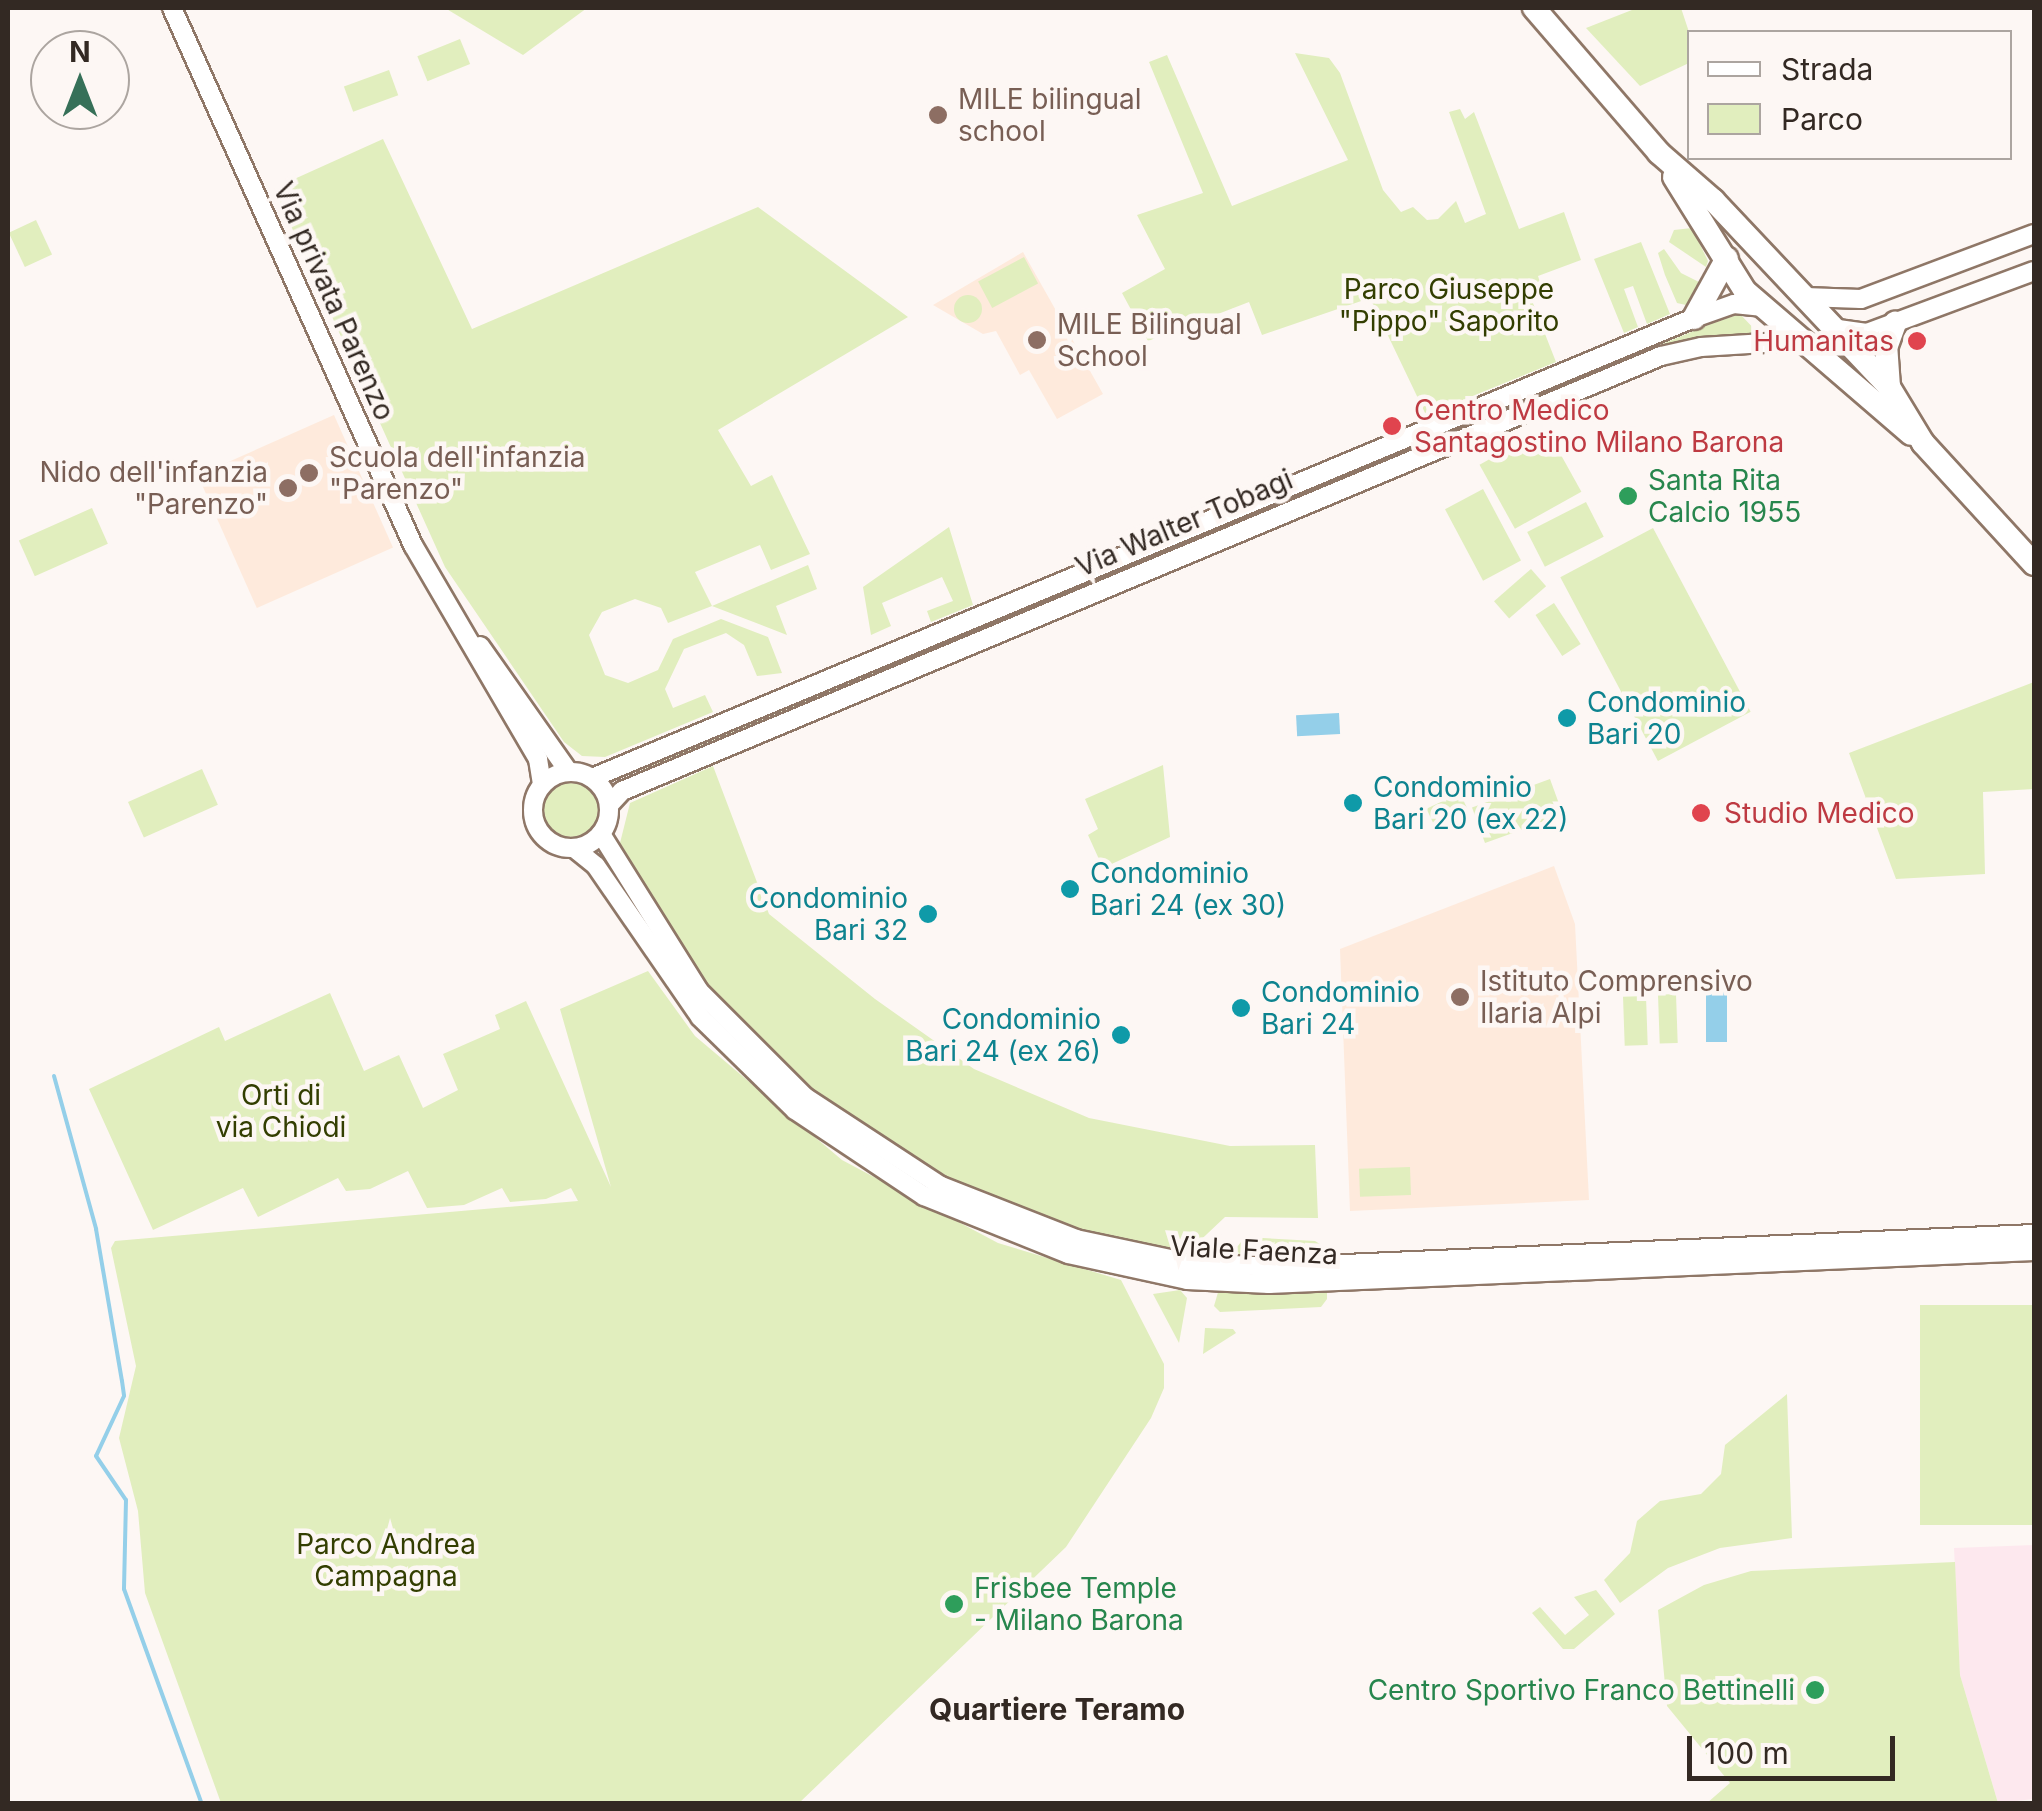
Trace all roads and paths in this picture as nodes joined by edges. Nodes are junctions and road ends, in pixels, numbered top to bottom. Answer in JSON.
{"nodes":[{"id":1,"x":172,"y":8,"type":"edge"},
{"id":2,"x":1513,"y":8,"type":"edge"},
{"id":3,"x":1534,"y":8,"type":"edge"},
{"id":4,"x":1556,"y":40,"type":"junction"},
{"id":5,"x":1659,"y":153,"type":"junction"},
{"id":6,"x":2034,"y":234,"type":"edge"},
{"id":7,"x":1727,"y":258,"type":"junction"},
{"id":8,"x":2034,"y":271,"type":"edge"},
{"id":9,"x":1805,"y":297,"type":"junction"},
{"id":10,"x":1766,"y":309,"type":"junction"},
{"id":11,"x":1694,"y":318,"type":"junction"},
{"id":12,"x":1895,"y":323,"type":"junction"},
{"id":13,"x":1830,"y":328,"type":"junction"},
{"id":14,"x":1797,"y":342,"type":"junction"},
{"id":15,"x":1889,"y":387,"type":"junction"},
{"id":16,"x":1923,"y":443,"type":"junction"},
{"id":17,"x":2033,"y":564,"type":"edge"},
{"id":18,"x":452,"y":614,"type":"junction"},
{"id":19,"x":570,"y":772,"type":"junction"},
{"id":20,"x":592,"y":778,"type":"junction"},
{"id":21,"x":542,"y":785,"type":"junction"},
{"id":22,"x":609,"y":805,"type":"junction"},
{"id":23,"x":601,"y":834,"type":"junction"},
{"id":24,"x":574,"y":848,"type":"junction"},
{"id":25,"x":2034,"y":1234,"type":"edge"},
{"id":26,"x":2034,"y":1250,"type":"edge"}],
"edges":[{"from":1,"to":18,"type":"street","name":"Via privata Parenzo"},
{"from":2,"to":4,"type":"main road"},
{"from":3,"to":4,"type":"main road"},
{"from":4,"to":5,"type":"main road"},
{"from":5,"to":7,"type":"main road"},
{"from":5,"to":9,"type":"main road"},
{"from":6,"to":9,"type":"street"},
{"from":7,"to":10,"type":"main road"},
{"from":7,"to":11,"type":"main road"},
{"from":8,"to":12,"type":"street"},
{"from":9,"to":10,"type":"main road"},
{"from":9,"to":13,"type":"main road"},
{"from":10,"to":11,"type":"street","name":"Via Walter Tobagi"},
{"from":10,"to":14,"type":"main road"},
{"from":11,"to":20,"type":"street","name":"Via Walter Tobagi"},
{"from":12,"to":13,"type":"street"},
{"from":12,"to":15,"type":"main road"},
{"from":13,"to":14,"type":"main road"},
{"from":13,"to":15,"type":"main road"},
{"from":14,"to":16,"type":"main road"},
{"from":14,"to":22,"type":"street","name":"Via Walter Tobagi"},
{"from":15,"to":16,"type":"main road"},
{"from":16,"to":17,"type":"main road"},
{"from":18,"to":19,"type":"street","name":"Via privata Parenzo"},
{"from":18,"to":21,"type":"street","name":"Via privata Parenzo"},
{"from":19,"to":20,"type":"street"},
{"from":19,"to":21,"type":"street"},
{"from":20,"to":22,"type":"street"},
{"from":21,"to":24,"type":"street"},
{"from":22,"to":23,"type":"street"},
{"from":23,"to":24,"type":"street"},
{"from":23,"to":25,"type":"street","name":"Viale Faenza"},
{"from":24,"to":26,"type":"street","name":"Viale Faenza"}]}
